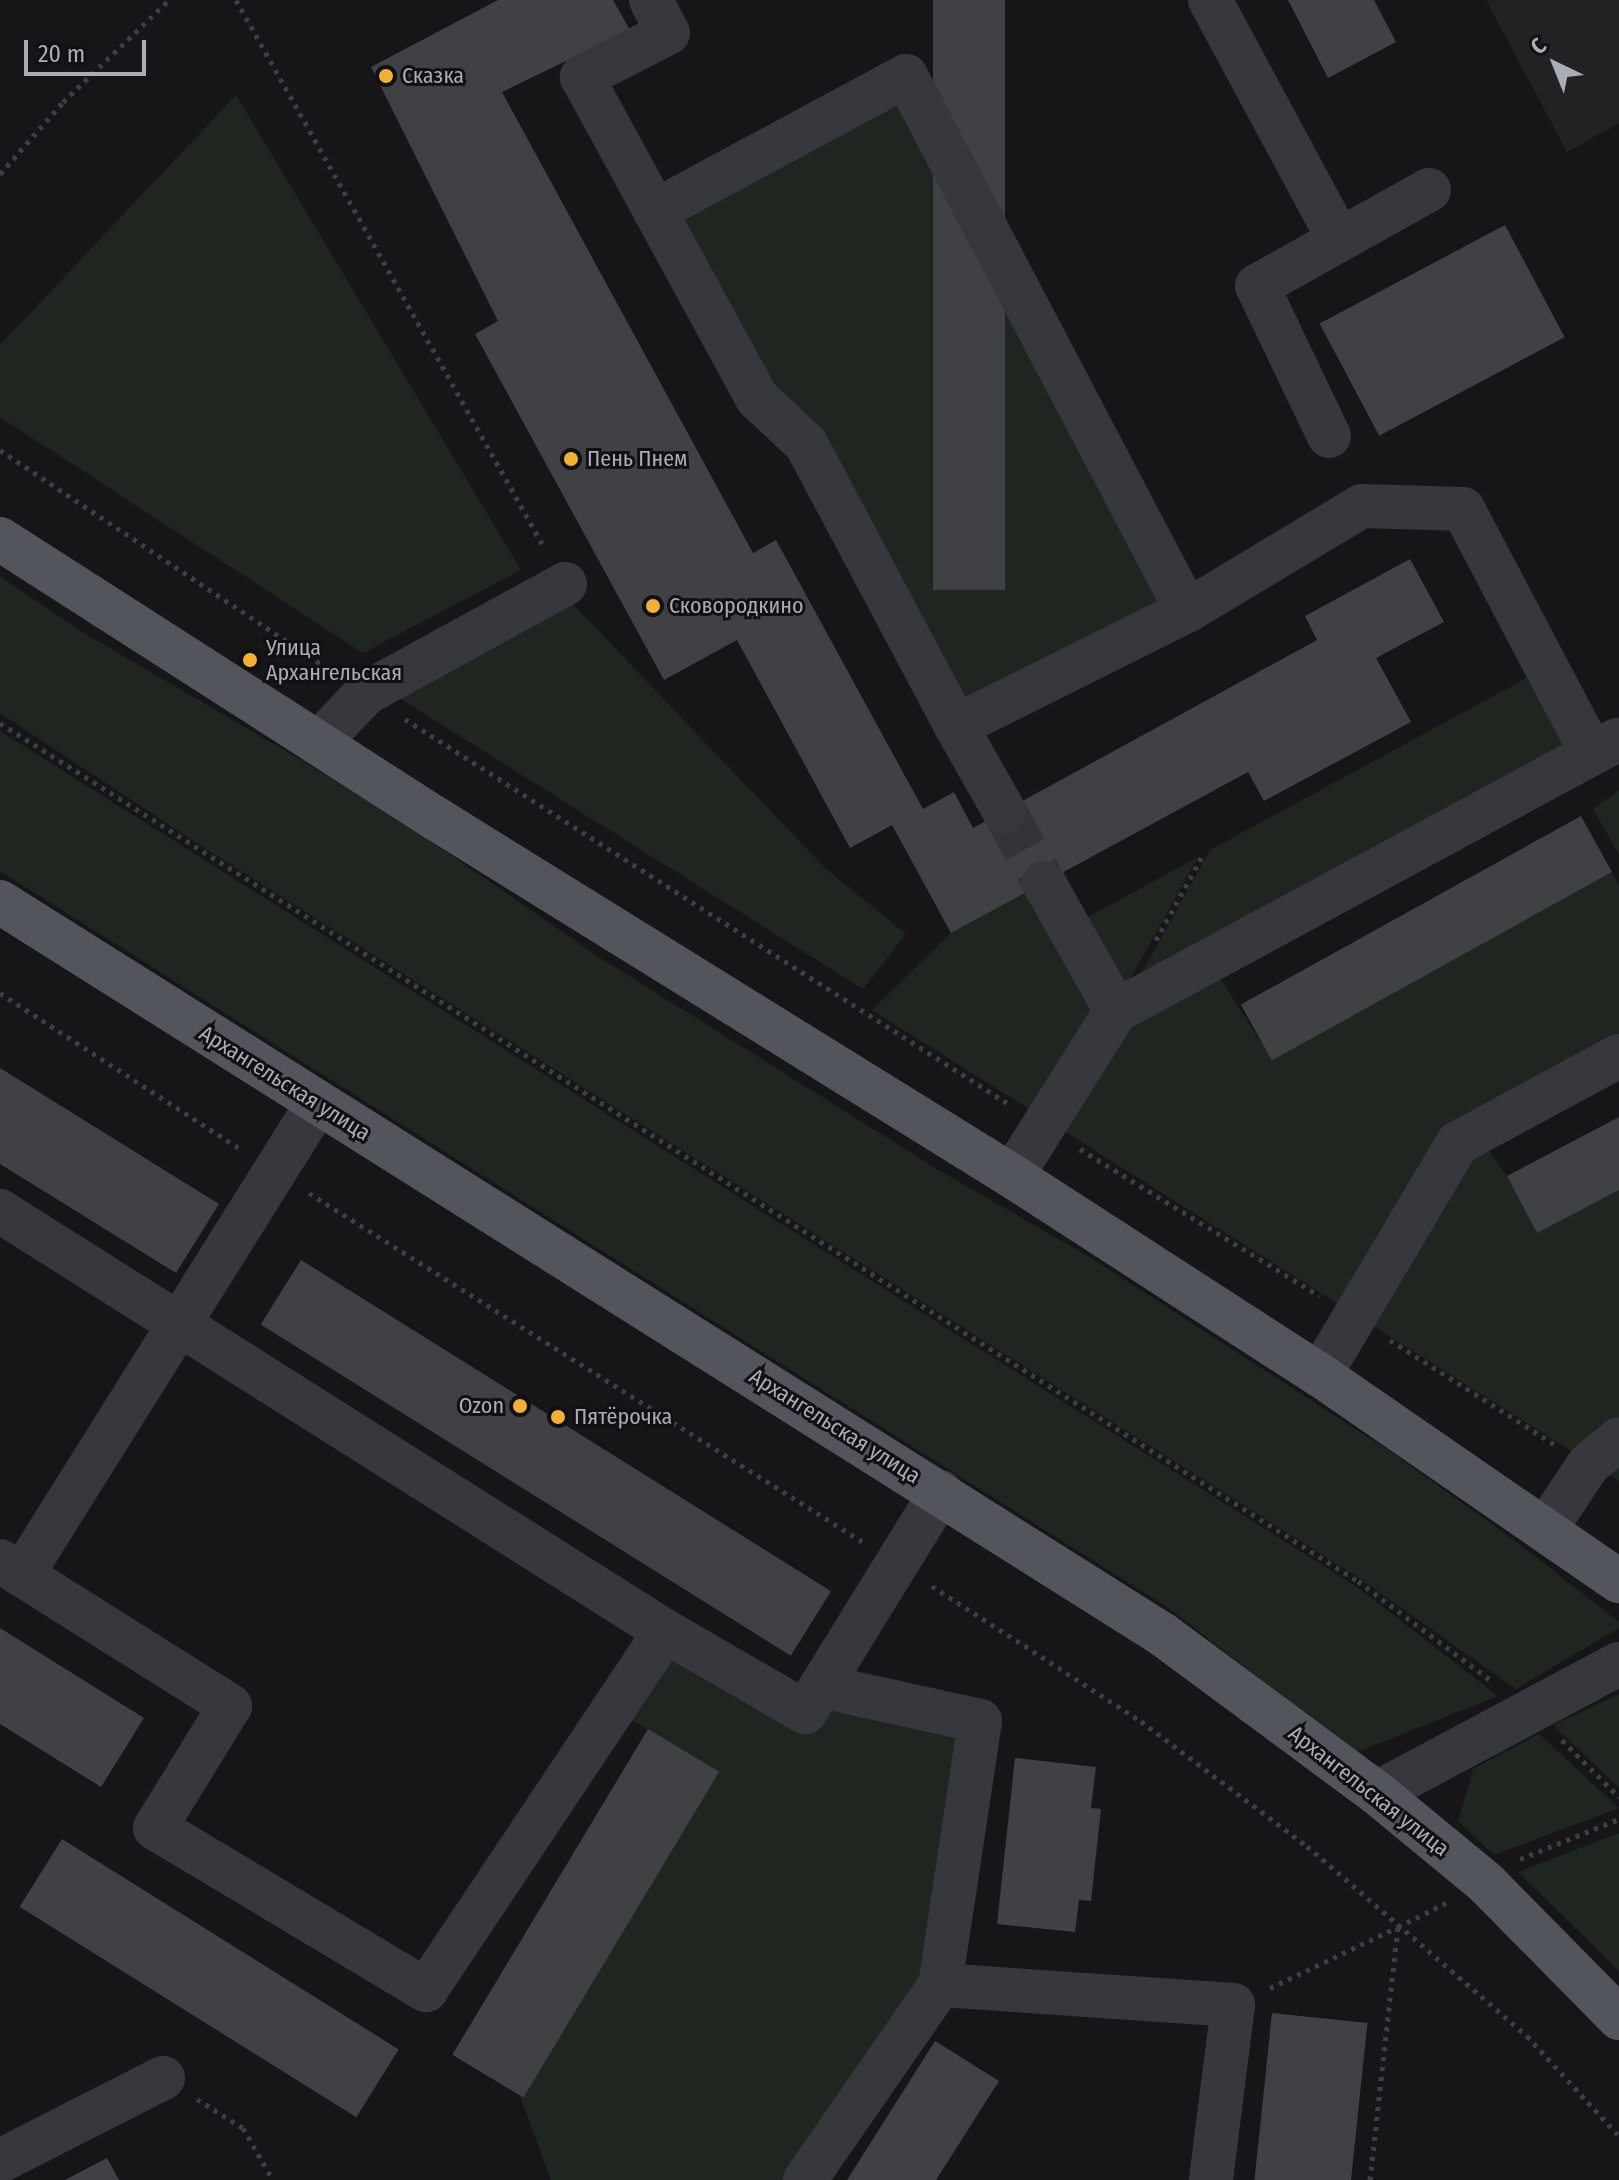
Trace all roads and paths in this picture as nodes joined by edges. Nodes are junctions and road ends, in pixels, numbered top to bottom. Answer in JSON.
{"nodes":[{"id":1,"x":169,"y":0,"type":"edge"},
{"id":2,"x":236,"y":0,"type":"edge"},
{"id":3,"x":651,"y":0,"type":"edge"},
{"id":4,"x":1210,"y":0,"type":"edge"},
{"id":5,"x":0,"y":174,"type":"edge"},
{"id":6,"x":1429,"y":190,"type":"dead end"},
{"id":7,"x":655,"y":211,"type":"junction"},
{"id":8,"x":1339,"y":240,"type":"junction"},
{"id":9,"x":1329,"y":436,"type":"dead end"},
{"id":10,"x":0,"y":450,"type":"edge"},
{"id":11,"x":0,"y":539,"type":"edge"},
{"id":12,"x":565,"y":584,"type":"joint"},
{"id":13,"x":1187,"y":611,"type":"junction"},
{"id":14,"x":366,"y":693,"type":"junction"},
{"id":15,"x":0,"y":723,"type":"edge"},
{"id":16,"x":956,"y":726,"type":"junction"},
{"id":17,"x":318,"y":743,"type":"junction"},
{"id":18,"x":1605,"y":745,"type":"edge"},
{"id":19,"x":1004,"y":811,"type":"tunnel mouth"},
{"id":20,"x":1204,"y":853,"type":"dead end"},
{"id":21,"x":1044,"y":883,"type":"tunnel mouth"},
{"id":22,"x":0,"y":902,"type":"edge"},
{"id":23,"x":1153,"y":945,"type":"dead end"},
{"id":24,"x":0,"y":993,"type":"edge"},
{"id":25,"x":1116,"y":1011,"type":"junction"},
{"id":26,"x":1619,"y":1056,"type":"edge"},
{"id":27,"x":317,"y":1104,"type":"junction"},
{"id":28,"x":1044,"y":1127,"type":"junction"},
{"id":29,"x":276,"y":1172,"type":"junction"},
{"id":30,"x":1012,"y":1176,"type":"junction"},
{"id":31,"x":0,"y":1211,"type":"edge"},
{"id":32,"x":1353,"y":1316,"type":"junction"},
{"id":33,"x":179,"y":1325,"type":"junction"},
{"id":34,"x":1320,"y":1375,"type":"junction"},
{"id":35,"x":1604,"y":1452,"type":"edge"},
{"id":36,"x":941,"y":1492,"type":"junction"},
{"id":37,"x":1547,"y":1527,"type":"junction"},
{"id":38,"x":897,"y":1564,"type":"junction"},
{"id":39,"x":11,"y":1568,"type":"edge"},
{"id":40,"x":1619,"y":1581,"type":"edge"},
{"id":41,"x":665,"y":1631,"type":"junction"},
{"id":42,"x":1619,"y":1664,"type":"edge"},
{"id":43,"x":821,"y":1686,"type":"junction"},
{"id":44,"x":1531,"y":1710,"type":"junction"},
{"id":45,"x":1377,"y":1793,"type":"junction"},
{"id":46,"x":1619,"y":1797,"type":"edge"},
{"id":47,"x":1619,"y":1819,"type":"edge"},
{"id":48,"x":1486,"y":1883,"type":"junction"},
{"id":49,"x":1398,"y":1927,"type":"junction"},
{"id":50,"x":940,"y":1985,"type":"junction"},
{"id":51,"x":1233,"y":2005,"type":"junction"},
{"id":52,"x":1619,"y":2018,"type":"edge"},
{"id":53,"x":163,"y":2078,"type":"joint"},
{"id":54,"x":1619,"y":2136,"type":"edge"},
{"id":55,"x":0,"y":2161,"type":"edge"},
{"id":56,"x":273,"y":2180,"type":"edge"},
{"id":57,"x":805,"y":2180,"type":"edge"},
{"id":58,"x":1211,"y":2180,"type":"edge"},
{"id":59,"x":1370,"y":2180,"type":"edge"}],
"edges":[{"from":1,"to":5,"type":"path"},
{"from":2,"to":12,"type":"path"},
{"from":3,"to":7,"type":"street"},
{"from":4,"to":8,"type":"street"},
{"from":6,"to":8,"type":"street"},
{"from":7,"to":13,"type":"street"},
{"from":7,"to":16,"type":"street"},
{"from":8,"to":9,"type":"street"},
{"from":10,"to":14,"type":"path"},
{"from":11,"to":17,"type":"main road"},
{"from":12,"to":14,"type":"street"},
{"from":13,"to":16,"type":"street"},
{"from":13,"to":18,"type":"street"},
{"from":14,"to":17,"type":"street"},
{"from":14,"to":28,"type":"path"},
{"from":15,"to":44,"type":"path"},
{"from":16,"to":19,"type":"street"},
{"from":17,"to":30,"type":"main road"},
{"from":18,"to":25,"type":"street"},
{"from":20,"to":23,"type":"path"},
{"from":21,"to":25,"type":"street"},
{"from":22,"to":27,"type":"main road","name":"Архангельская улица"},
{"from":24,"to":29,"type":"path"},
{"from":25,"to":28,"type":"street"},
{"from":26,"to":32,"type":"street"},
{"from":27,"to":29,"type":"street"},
{"from":27,"to":36,"type":"main road","name":"Архангельская улица"},
{"from":28,"to":30,"type":"street"},
{"from":28,"to":32,"type":"path"},
{"from":29,"to":33,"type":"street"},
{"from":29,"to":38,"type":"path"},
{"from":30,"to":34,"type":"main road"},
{"from":31,"to":33,"type":"street"},
{"from":32,"to":34,"type":"street"},
{"from":32,"to":35,"type":"path"},
{"from":33,"to":39,"type":"street"},
{"from":33,"to":41,"type":"street"},
{"from":34,"to":37,"type":"main road"},
{"from":35,"to":37,"type":"street"},
{"from":36,"to":38,"type":"street"},
{"from":36,"to":45,"type":"main road","name":"Архангельская улица"},
{"from":37,"to":40,"type":"main road"},
{"from":38,"to":43,"type":"street"},
{"from":38,"to":49,"type":"path"},
{"from":39,"to":41,"type":"street"},
{"from":41,"to":43,"type":"street"},
{"from":42,"to":44,"type":"street"},
{"from":43,"to":50,"type":"street"},
{"from":44,"to":45,"type":"street"},
{"from":44,"to":46,"type":"path"},
{"from":45,"to":48,"type":"main road","name":"Архангельская улица"},
{"from":47,"to":48,"type":"path"},
{"from":48,"to":49,"type":"path"},
{"from":48,"to":52,"type":"main road","name":"Архангельская улица"},
{"from":49,"to":51,"type":"path"},
{"from":49,"to":54,"type":"path"},
{"from":49,"to":59,"type":"path"},
{"from":50,"to":51,"type":"street"},
{"from":50,"to":57,"type":"street"},
{"from":51,"to":58,"type":"street"},
{"from":53,"to":55,"type":"street"},
{"from":53,"to":56,"type":"path"}]}
